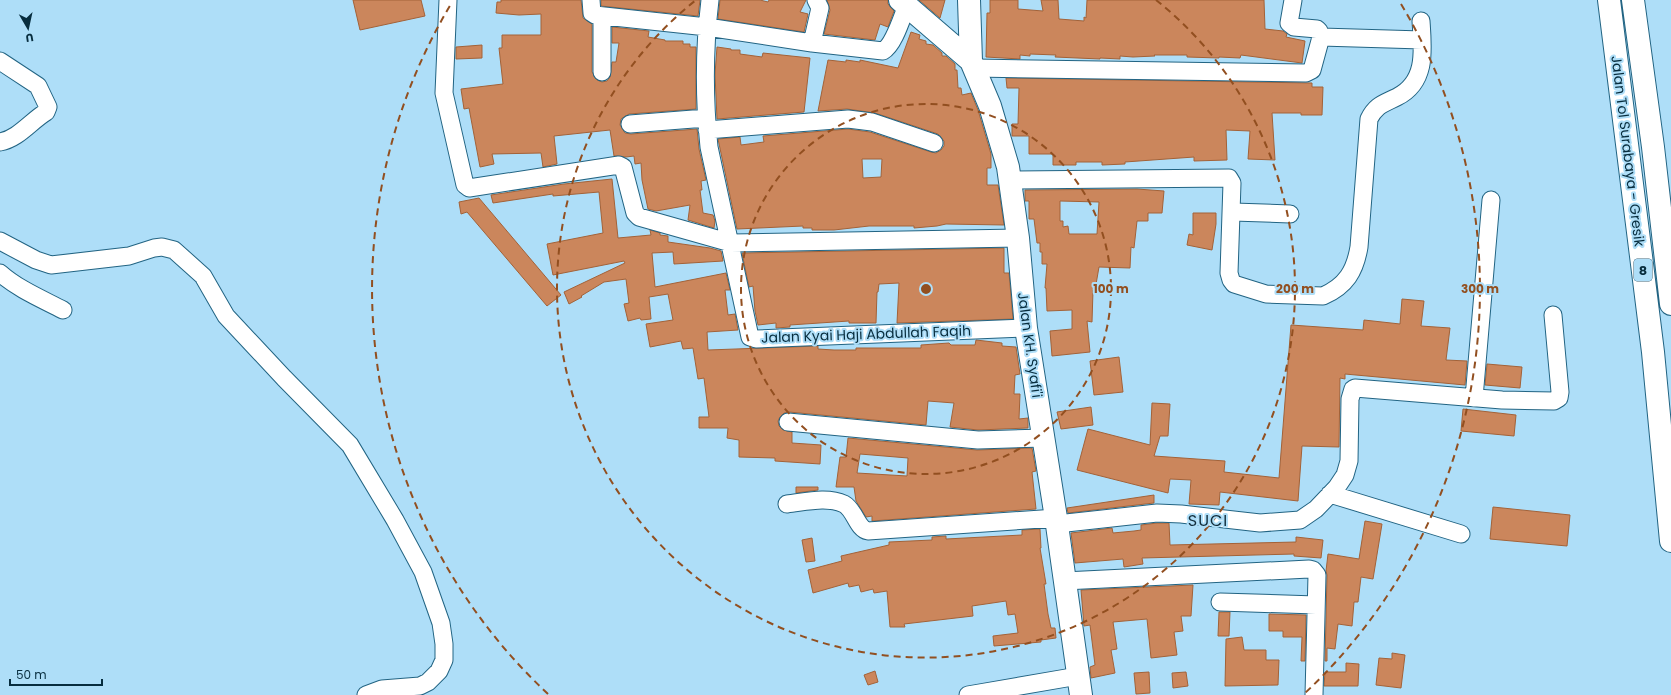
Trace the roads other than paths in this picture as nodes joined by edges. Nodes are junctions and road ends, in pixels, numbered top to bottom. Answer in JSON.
{"nodes":[{"id":1,"x":448,"y":0,"type":"edge"},
{"id":2,"x":590,"y":0,"type":"edge"},
{"id":3,"x":710,"y":0,"type":"edge"},
{"id":4,"x":816,"y":0,"type":"edge"},
{"id":5,"x":969,"y":0,"type":"edge"},
{"id":6,"x":1293,"y":0,"type":"edge"},
{"id":7,"x":1609,"y":0,"type":"edge"},
{"id":8,"x":1633,"y":0,"type":"edge"},
{"id":9,"x":904,"y":2,"type":"edge"},
{"id":10,"x":602,"y":16,"type":"junction"},
{"id":11,"x":1421,"y":21,"type":"dead end"},
{"id":12,"x":707,"y":27,"type":"junction"},
{"id":13,"x":1321,"y":37,"type":"junction"},
{"id":14,"x":1422,"y":40,"type":"junction"},
{"id":15,"x":812,"y":43,"type":"junction"},
{"id":16,"x":0,"y":61,"type":"edge"},
{"id":17,"x":973,"y":64,"type":"junction"},
{"id":18,"x":602,"y":72,"type":"dead end"},
{"id":19,"x":630,"y":124,"type":"dead end"},
{"id":20,"x":706,"y":124,"type":"junction"},
{"id":21,"x":0,"y":142,"type":"edge"},
{"id":22,"x":934,"y":143,"type":"dead end"},
{"id":23,"x":1010,"y":180,"type":"junction"},
{"id":24,"x":1491,"y":200,"type":"dead end"},
{"id":25,"x":1232,"y":212,"type":"junction"},
{"id":26,"x":1290,"y":214,"type":"dead end"},
{"id":27,"x":1018,"y":238,"type":"junction"},
{"id":28,"x":0,"y":240,"type":"edge"},
{"id":29,"x":731,"y":243,"type":"junction"},
{"id":30,"x":0,"y":273,"type":"edge"},
{"id":31,"x":1671,"y":304,"type":"edge"},
{"id":32,"x":63,"y":310,"type":"dead end"},
{"id":33,"x":1553,"y":315,"type":"dead end"},
{"id":34,"x":1026,"y":328,"type":"junction"},
{"id":35,"x":1474,"y":398,"type":"junction"},
{"id":36,"x":788,"y":422,"type":"dead end"},
{"id":37,"x":1044,"y":438,"type":"junction"},
{"id":38,"x":1330,"y":494,"type":"junction"},
{"id":39,"x":787,"y":504,"type":"dead end"},
{"id":40,"x":1056,"y":521,"type":"junction"},
{"id":41,"x":1461,"y":534,"type":"dead end"},
{"id":42,"x":1671,"y":542,"type":"edge"},
{"id":43,"x":1064,"y":581,"type":"junction"},
{"id":44,"x":1220,"y":602,"type":"dead end"},
{"id":45,"x":1316,"y":605,"type":"junction"},
{"id":46,"x":1079,"y":685,"type":"edge"},
{"id":47,"x":366,"y":695,"type":"edge"},
{"id":48,"x":968,"y":695,"type":"edge"},
{"id":49,"x":1314,"y":695,"type":"edge"}],
"edges":[{"from":1,"to":29,"type":"street"},
{"from":2,"to":10,"type":"street"},
{"from":3,"to":12,"type":"street","name":"Jalan Kyai Haji Abdullah Faqih"},
{"from":4,"to":15,"type":"street"},
{"from":5,"to":17,"type":"main road","name":"Jalan KH. Syafi'i"},
{"from":6,"to":13,"type":"street"},
{"from":7,"to":42,"type":"main road","name":"Jalan Tol Surabaya - Gresik","number":"8"},
{"from":8,"to":31,"type":"main road","name":"Jalan Tol Surabaya - Gresik","number":"8"},
{"from":9,"to":15,"type":"street"},
{"from":9,"to":17,"type":"main road"},
{"from":10,"to":12,"type":"street"},
{"from":10,"to":18,"type":"street"},
{"from":11,"to":14,"type":"street"},
{"from":12,"to":15,"type":"street"},
{"from":12,"to":20,"type":"street","name":"Jalan Kyai Haji Abdullah Faqih"},
{"from":13,"to":14,"type":"street"},
{"from":13,"to":17,"type":"street"},
{"from":14,"to":25,"type":"street"},
{"from":16,"to":21,"type":"street"},
{"from":17,"to":23,"type":"main road","name":"Jalan KH. Syafi'i"},
{"from":19,"to":20,"type":"street"},
{"from":20,"to":22,"type":"street"},
{"from":20,"to":29,"type":"street","name":"Jalan Kyai Haji Abdullah Faqih"},
{"from":23,"to":25,"type":"street"},
{"from":23,"to":27,"type":"main road","name":"Jalan KH. Syafi'i"},
{"from":24,"to":35,"type":"street"},
{"from":25,"to":26,"type":"street"},
{"from":27,"to":29,"type":"street"},
{"from":27,"to":34,"type":"main road","name":"Jalan KH. Syafi'i"},
{"from":28,"to":47,"type":"street"},
{"from":29,"to":34,"type":"street","name":"Jalan Kyai Haji Abdullah Faqih"},
{"from":30,"to":32,"type":"street"},
{"from":33,"to":35,"type":"street"},
{"from":34,"to":37,"type":"main road","name":"Jalan KH. Syafi'i"},
{"from":35,"to":38,"type":"street"},
{"from":36,"to":37,"type":"street"},
{"from":37,"to":40,"type":"main road","name":"Jalan KH. Syafi'i"},
{"from":38,"to":40,"type":"street"},
{"from":38,"to":41,"type":"street"},
{"from":39,"to":40,"type":"street"},
{"from":40,"to":43,"type":"main road","name":"Jalan KH. Syafi'i"},
{"from":43,"to":45,"type":"street"},
{"from":43,"to":46,"type":"main road","name":"Jalan KH. Syafi'i"},
{"from":44,"to":45,"type":"street"},
{"from":45,"to":49,"type":"street"},
{"from":46,"to":48,"type":"street"}]}
